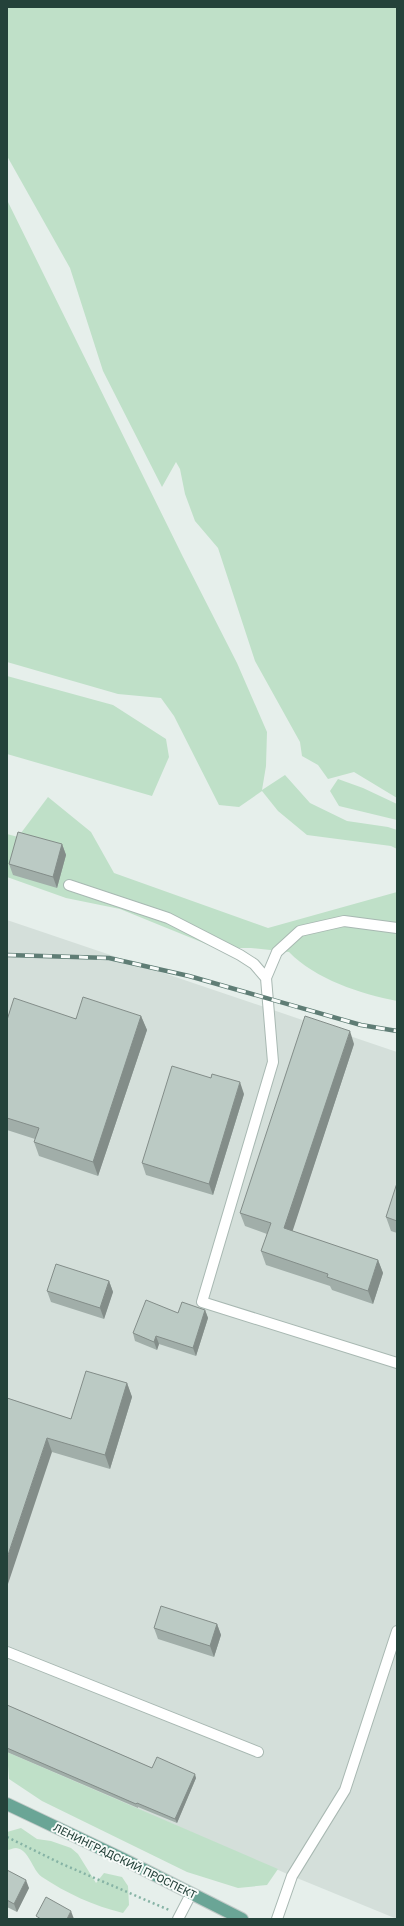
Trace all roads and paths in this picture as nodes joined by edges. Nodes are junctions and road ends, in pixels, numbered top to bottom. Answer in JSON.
{"nodes":[{"id":1,"x":69,"y":885,"type":"dead end"},
{"id":2,"x":397,"y":928,"type":"edge"},
{"id":3,"x":266,"y":978,"type":"junction"},
{"id":4,"x":397,"y":1363,"type":"edge"},
{"id":5,"x":397,"y":1631,"type":"edge"},
{"id":6,"x":7,"y":1652,"type":"edge"},
{"id":7,"x":258,"y":1752,"type":"dead end"},
{"id":8,"x":7,"y":1804,"type":"edge"},
{"id":9,"x":7,"y":1837,"type":"edge"},
{"id":10,"x":191,"y":1894,"type":"junction"},
{"id":11,"x":179,"y":1917,"type":"edge"},
{"id":12,"x":242,"y":1919,"type":"edge"},
{"id":13,"x":277,"y":1919,"type":"edge"}],
"edges":[{"from":1,"to":3,"type":"lane"},
{"from":2,"to":3,"type":"lane"},
{"from":3,"to":4,"type":"lane"},
{"from":5,"to":13,"type":"lane"},
{"from":6,"to":7,"type":"lane"},
{"from":8,"to":10,"type":"main road","name":"ЛЕНИНГРАДСКИЙ ПРОСПЕКТ"},
{"from":9,"to":11,"type":"path"},
{"from":10,"to":11,"type":"lane"},
{"from":10,"to":12,"type":"main road","name":"ЛЕНИНГРАДСКИЙ ПРОСПЕКТ"}]}
